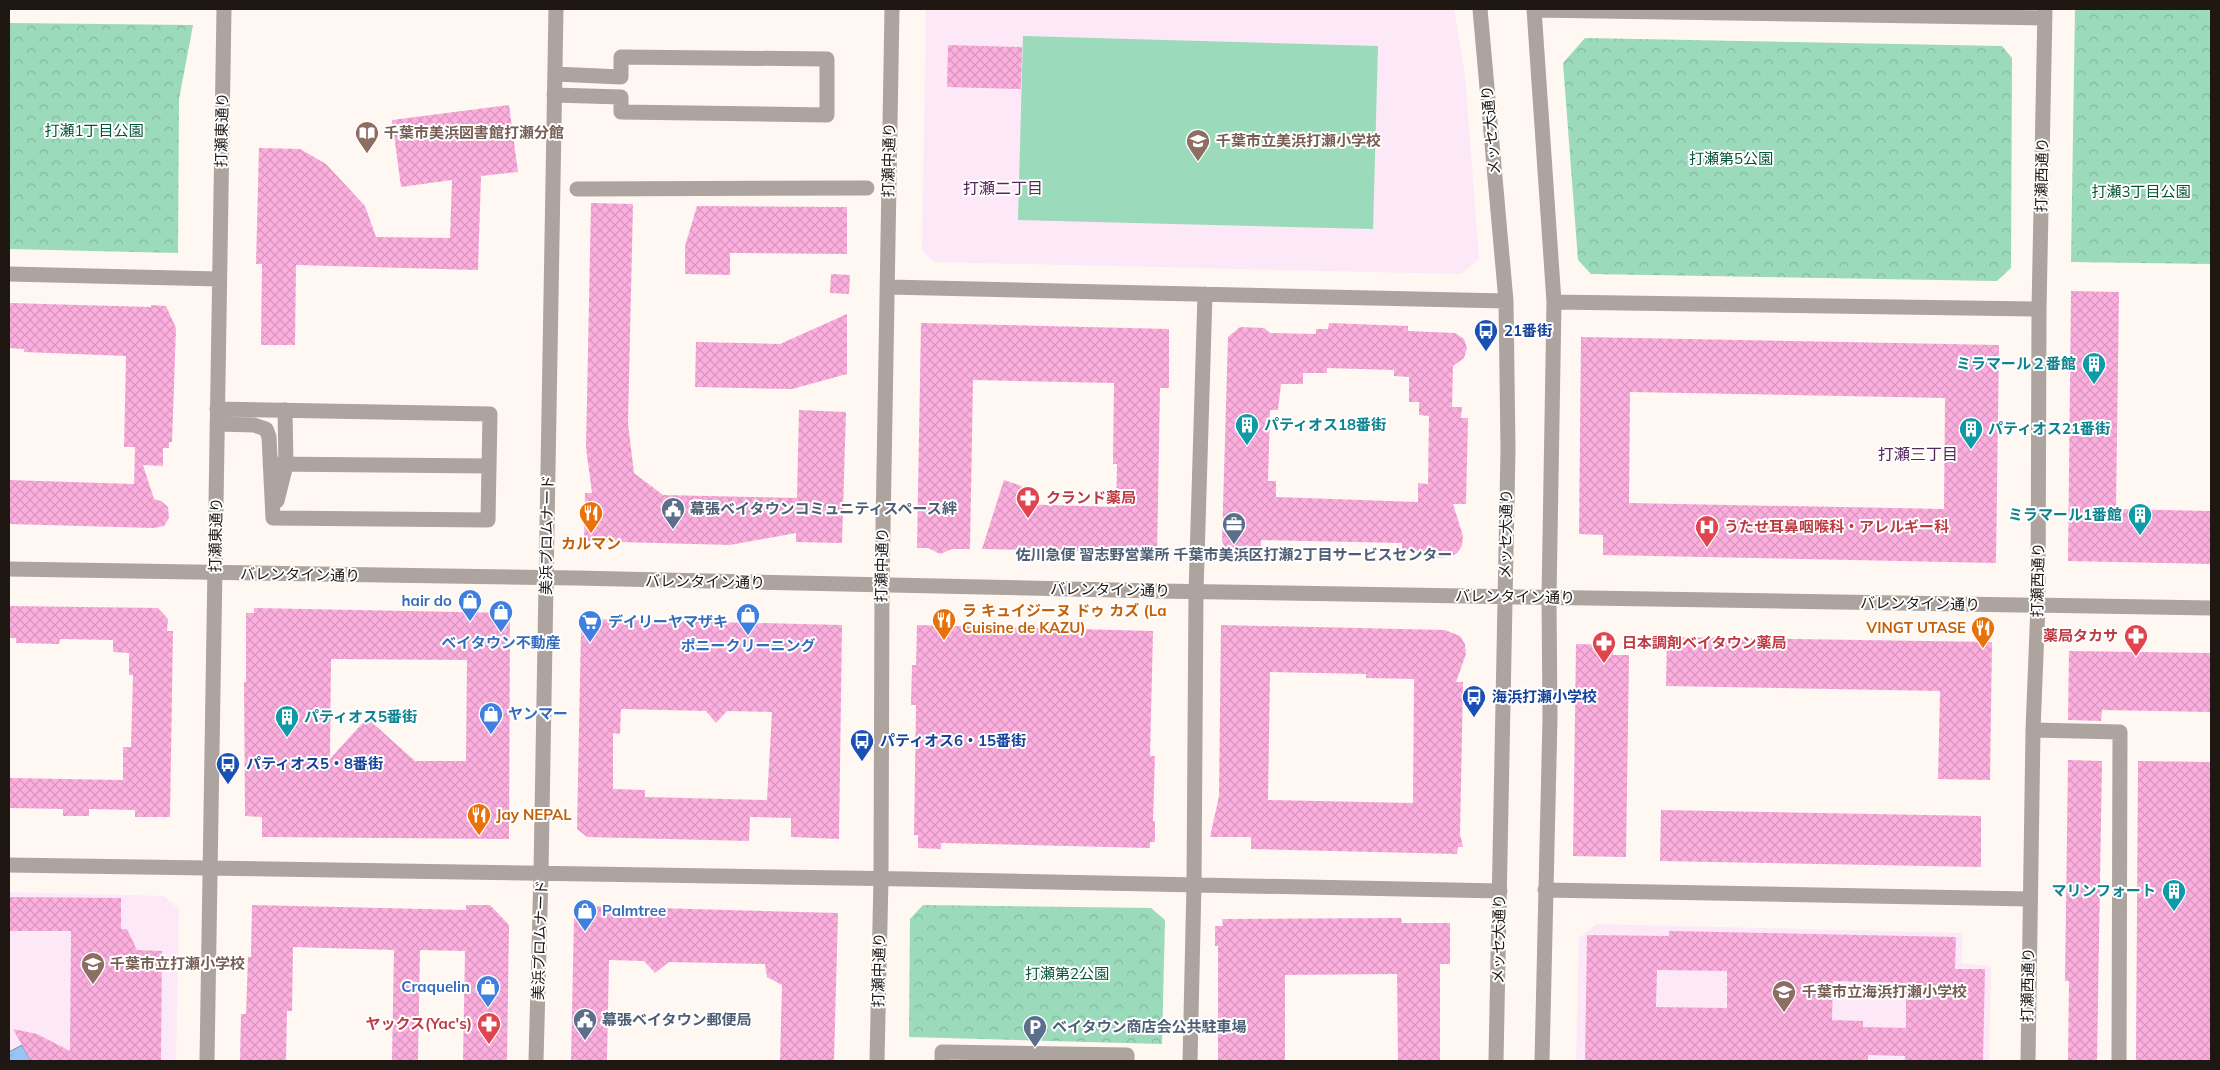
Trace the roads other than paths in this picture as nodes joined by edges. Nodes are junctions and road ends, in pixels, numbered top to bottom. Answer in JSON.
{"nodes":[{"id":1,"x":224,"y":9,"type":"edge"},
{"id":2,"x":556,"y":9,"type":"edge"},
{"id":3,"x":892,"y":9,"type":"edge"},
{"id":4,"x":1480,"y":9,"type":"edge"},
{"id":5,"x":1534,"y":9,"type":"edge"},
{"id":6,"x":2045,"y":13,"type":"edge"},
{"id":7,"x":555,"y":74,"type":"junction"},
{"id":8,"x":621,"y":77,"type":"junction"},
{"id":9,"x":554,"y":95,"type":"junction"},
{"id":10,"x":621,"y":97,"type":"junction"},
{"id":11,"x":867,"y":188,"type":"dead end"},
{"id":12,"x":577,"y":189,"type":"dead end"},
{"id":13,"x":9,"y":274,"type":"edge"},
{"id":14,"x":219,"y":280,"type":"junction"},
{"id":15,"x":888,"y":287,"type":"junction"},
{"id":16,"x":1205,"y":294,"type":"junction"},
{"id":17,"x":1506,"y":301,"type":"junction"},
{"id":18,"x":1554,"y":302,"type":"junction"},
{"id":19,"x":2039,"y":309,"type":"junction"},
{"id":20,"x":285,"y":410,"type":"junction"},
{"id":21,"x":217,"y":417,"type":"junction"},
{"id":22,"x":270,"y":464,"type":"junction"},
{"id":23,"x":286,"y":465,"type":"junction"},
{"id":24,"x":489,"y":466,"type":"junction"},
{"id":25,"x":273,"y":518,"type":"junction"},
{"id":26,"x":9,"y":569,"type":"edge"},
{"id":27,"x":215,"y":574,"type":"junction"},
{"id":28,"x":547,"y":578,"type":"junction"},
{"id":29,"x":882,"y":586,"type":"junction"},
{"id":30,"x":1196,"y":592,"type":"junction"},
{"id":31,"x":1505,"y":597,"type":"junction"},
{"id":32,"x":1549,"y":598,"type":"junction"},
{"id":33,"x":2038,"y":606,"type":"junction"},
{"id":34,"x":2211,"y":608,"type":"edge"},
{"id":35,"x":2033,"y":730,"type":"junction"},
{"id":36,"x":9,"y":865,"type":"edge"},
{"id":37,"x":210,"y":869,"type":"junction"},
{"id":38,"x":542,"y":872,"type":"junction"},
{"id":39,"x":881,"y":878,"type":"junction"},
{"id":40,"x":1194,"y":884,"type":"junction"},
{"id":41,"x":1544,"y":890,"type":"junction"},
{"id":42,"x":1500,"y":891,"type":"junction"},
{"id":43,"x":2029,"y":899,"type":"junction"},
{"id":44,"x":208,"y":1061,"type":"edge"},
{"id":45,"x":536,"y":1061,"type":"edge"},
{"id":46,"x":877,"y":1061,"type":"edge"},
{"id":47,"x":942,"y":1061,"type":"edge"},
{"id":48,"x":1127,"y":1061,"type":"edge"},
{"id":49,"x":1190,"y":1061,"type":"edge"},
{"id":50,"x":1496,"y":1061,"type":"edge"},
{"id":51,"x":1542,"y":1061,"type":"edge"},
{"id":52,"x":2028,"y":1061,"type":"edge"},
{"id":53,"x":2119,"y":1061,"type":"edge"}],
"edges":[{"from":1,"to":14,"type":"street","name":"打瀬東通り"},
{"from":2,"to":7,"type":"street","name":"美浜プロムナード"},
{"from":3,"to":15,"type":"street","name":"打瀬中通り"},
{"from":4,"to":17,"type":"street","name":"メッセ大通り"},
{"from":5,"to":6,"type":"street"},
{"from":5,"to":18,"type":"street"},
{"from":6,"to":19,"type":"street","name":"打瀬西通り"},
{"from":7,"to":8,"type":"street"},
{"from":7,"to":9,"type":"street","name":"美浜プロムナード"},
{"from":8,"to":10,"type":"street"},
{"from":8,"to":10,"type":"street"},
{"from":9,"to":10,"type":"street"},
{"from":9,"to":28,"type":"street","name":"美浜プロムナード"},
{"from":11,"to":12,"type":"street"},
{"from":13,"to":14,"type":"street"},
{"from":14,"to":21,"type":"street","name":"打瀬東通り"},
{"from":15,"to":16,"type":"street"},
{"from":15,"to":29,"type":"street","name":"打瀬中通り"},
{"from":16,"to":17,"type":"street"},
{"from":16,"to":30,"type":"street"},
{"from":17,"to":31,"type":"street","name":"メッセ大通り"},
{"from":18,"to":19,"type":"street"},
{"from":18,"to":32,"type":"street"},
{"from":19,"to":33,"type":"street","name":"打瀬西通り"},
{"from":20,"to":21,"type":"street"},
{"from":20,"to":23,"type":"street"},
{"from":20,"to":24,"type":"street"},
{"from":21,"to":22,"type":"street"},
{"from":21,"to":27,"type":"street","name":"打瀬東通り"},
{"from":22,"to":23,"type":"street"},
{"from":22,"to":25,"type":"street"},
{"from":23,"to":24,"type":"street"},
{"from":23,"to":25,"type":"street"},
{"from":24,"to":25,"type":"street"},
{"from":26,"to":27,"type":"street","name":"バレンタイン通り"},
{"from":27,"to":28,"type":"street","name":"バレンタイン通り"},
{"from":27,"to":37,"type":"street","name":"打瀬東通り"},
{"from":28,"to":29,"type":"street","name":"バレンタイン通り"},
{"from":28,"to":38,"type":"street","name":"美浜プロムナード"},
{"from":29,"to":30,"type":"street","name":"バレンタイン通り"},
{"from":29,"to":39,"type":"street","name":"打瀬中通り"},
{"from":30,"to":31,"type":"street","name":"バレンタイン通り"},
{"from":30,"to":40,"type":"street"},
{"from":31,"to":32,"type":"street","name":"バレンタイン通り"},
{"from":31,"to":42,"type":"street","name":"メッセ大通り"},
{"from":32,"to":33,"type":"street","name":"バレンタイン通り"},
{"from":32,"to":41,"type":"street"},
{"from":33,"to":34,"type":"street","name":"バレンタイン通り"},
{"from":33,"to":35,"type":"street","name":"打瀬西通り"},
{"from":35,"to":43,"type":"street","name":"打瀬西通り"},
{"from":35,"to":53,"type":"street"},
{"from":36,"to":37,"type":"street"},
{"from":37,"to":38,"type":"street"},
{"from":37,"to":44,"type":"street","name":"打瀬東通り"},
{"from":38,"to":39,"type":"street"},
{"from":38,"to":45,"type":"street","name":"美浜プロムナード"},
{"from":39,"to":40,"type":"street"},
{"from":39,"to":46,"type":"street","name":"打瀬中通り"},
{"from":40,"to":42,"type":"street"},
{"from":40,"to":49,"type":"street"},
{"from":41,"to":43,"type":"street"},
{"from":41,"to":51,"type":"street"},
{"from":42,"to":50,"type":"street","name":"メッセ大通り"},
{"from":43,"to":52,"type":"street","name":"打瀬西通り"},
{"from":47,"to":48,"type":"street"}]}
